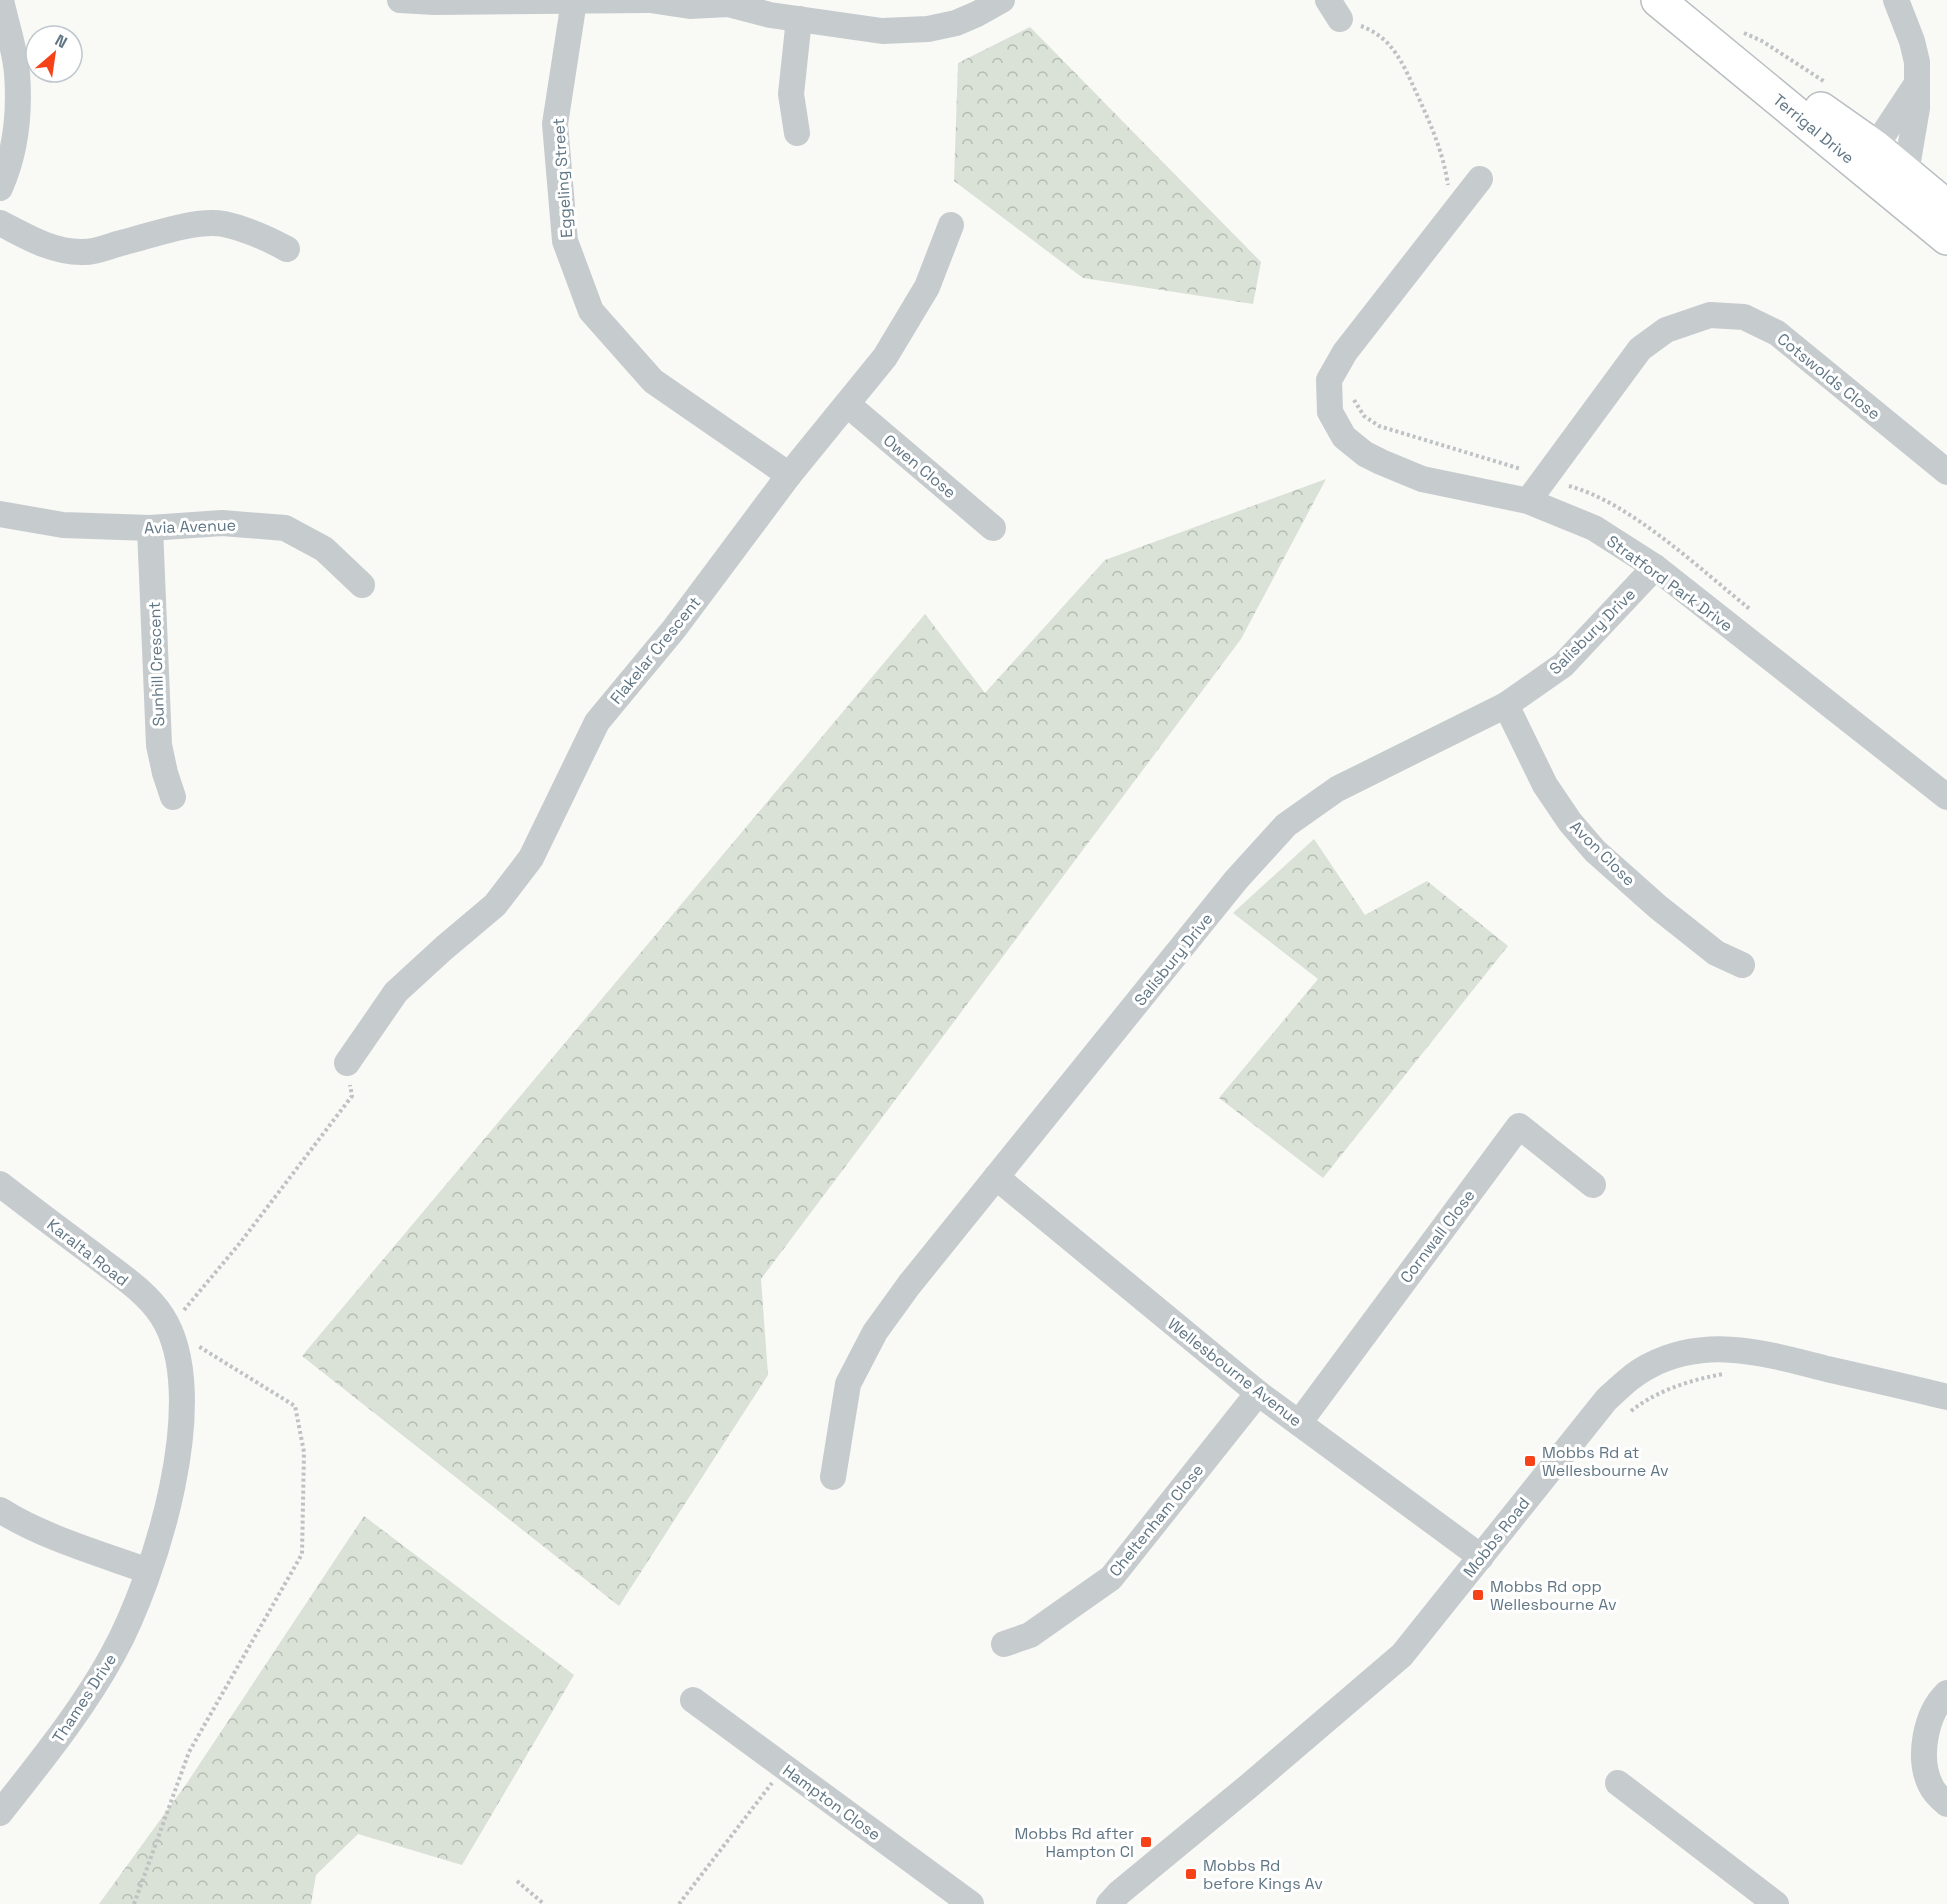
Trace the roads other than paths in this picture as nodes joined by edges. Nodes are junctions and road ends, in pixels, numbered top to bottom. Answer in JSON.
{"nodes":[{"id":1,"x":1,"y":0,"type":"edge"},
{"id":2,"x":400,"y":0,"type":"edge"},
{"id":3,"x":648,"y":0,"type":"edge"},
{"id":4,"x":1002,"y":0,"type":"edge"},
{"id":5,"x":1896,"y":0,"type":"edge"},
{"id":6,"x":574,"y":1,"type":"edge"},
{"id":7,"x":1670,"y":9,"type":"edge"},
{"id":8,"x":799,"y":19,"type":"junction"},
{"id":9,"x":1917,"y":85,"type":"junction"},
{"id":10,"x":797,"y":133,"type":"dead end"},
{"id":11,"x":1875,"y":147,"type":"junction"},
{"id":12,"x":1480,"y":179,"type":"dead end"},
{"id":13,"x":1898,"y":181,"type":"junction"},
{"id":14,"x":0,"y":188,"type":"edge"},
{"id":15,"x":1947,"y":207,"type":"edge"},
{"id":16,"x":0,"y":223,"type":"edge"},
{"id":17,"x":951,"y":225,"type":"dead end"},
{"id":18,"x":1947,"y":238,"type":"edge"},
{"id":19,"x":287,"y":249,"type":"dead end"},
{"id":20,"x":847,"y":404,"type":"junction"},
{"id":21,"x":1947,"y":472,"type":"edge"},
{"id":22,"x":789,"y":475,"type":"junction"},
{"id":23,"x":1528,"y":501,"type":"junction"},
{"id":24,"x":0,"y":514,"type":"edge"},
{"id":25,"x":150,"y":528,"type":"junction"},
{"id":26,"x":993,"y":528,"type":"dead end"},
{"id":27,"x":1655,"y":567,"type":"junction"},
{"id":28,"x":362,"y":585,"type":"dead end"},
{"id":29,"x":1506,"y":705,"type":"junction"},
{"id":30,"x":173,"y":797,"type":"dead end"},
{"id":31,"x":1947,"y":797,"type":"edge"},
{"id":32,"x":1742,"y":965,"type":"dead end"},
{"id":33,"x":347,"y":1063,"type":"road end"},
{"id":34,"x":996,"y":1177,"type":"junction"},
{"id":35,"x":0,"y":1184,"type":"edge"},
{"id":36,"x":1593,"y":1185,"type":"dead end"},
{"id":37,"x":168,"y":1328,"type":"joint"},
{"id":38,"x":1258,"y":1393,"type":"junction"},
{"id":39,"x":1947,"y":1398,"type":"edge"},
{"id":40,"x":1299,"y":1423,"type":"junction"},
{"id":41,"x":832,"y":1477,"type":"dead end"},
{"id":42,"x":0,"y":1510,"type":"edge"},
{"id":43,"x":1480,"y":1557,"type":"junction"},
{"id":44,"x":148,"y":1571,"type":"junction"},
{"id":45,"x":1004,"y":1644,"type":"dead end"},
{"id":46,"x":1947,"y":1693,"type":"edge"},
{"id":47,"x":693,"y":1700,"type":"dead end"},
{"id":48,"x":1618,"y":1783,"type":"dead end"},
{"id":49,"x":1947,"y":1804,"type":"edge"},
{"id":50,"x":0,"y":1813,"type":"edge"},
{"id":51,"x":970,"y":1904,"type":"edge"},
{"id":52,"x":1109,"y":1904,"type":"edge"},
{"id":53,"x":1776,"y":1904,"type":"edge"}],
"edges":[{"from":1,"to":14,"type":"street"},
{"from":2,"to":6,"type":"street"},
{"from":3,"to":6,"type":"street"},
{"from":3,"to":8,"type":"street"},
{"from":4,"to":8,"type":"street"},
{"from":5,"to":9,"type":"street"},
{"from":6,"to":22,"type":"street","name":"Eggeling Street"},
{"from":7,"to":11,"type":"main road","name":"Terrigal Drive"},
{"from":7,"to":13,"type":"main road","name":"Terrigal Drive"},
{"from":8,"to":10,"type":"street"},
{"from":9,"to":11,"type":"street"},
{"from":9,"to":13,"type":"street"},
{"from":11,"to":13,"type":"main road"},
{"from":12,"to":23,"type":"street","name":"Stratford Park Drive"},
{"from":13,"to":15,"type":"main road","name":"Terrigal Drive"},
{"from":13,"to":18,"type":"main road","name":"Terrigal Drive"},
{"from":16,"to":19,"type":"street"},
{"from":17,"to":20,"type":"street","name":"Flakelar Crescent"},
{"from":20,"to":22,"type":"street","name":"Flakelar Crescent"},
{"from":20,"to":26,"type":"street","name":"Owen Close"},
{"from":21,"to":23,"type":"street","name":"Cotswolds Close"},
{"from":22,"to":33,"type":"street","name":"Flakelar Crescent"},
{"from":23,"to":27,"type":"street","name":"Stratford Park Drive"},
{"from":24,"to":25,"type":"street","name":"Avia Avenue"},
{"from":25,"to":28,"type":"street","name":"Avia Avenue"},
{"from":25,"to":30,"type":"street","name":"Sunhill Crescent"},
{"from":27,"to":29,"type":"street","name":"Salisbury Drive"},
{"from":27,"to":31,"type":"street","name":"Stratford Park Drive"},
{"from":29,"to":32,"type":"street","name":"Avon Close"},
{"from":29,"to":34,"type":"street","name":"Salisbury Drive"},
{"from":34,"to":38,"type":"street","name":"Wellesbourne Avenue"},
{"from":34,"to":41,"type":"street","name":"Salisbury Drive"},
{"from":35,"to":37,"type":"street","name":"Karalta Road"},
{"from":36,"to":40,"type":"street","name":"Cornwall Close"},
{"from":37,"to":44,"type":"street","name":"Thames Drive"},
{"from":38,"to":40,"type":"street","name":"Wellesbourne Avenue"},
{"from":38,"to":45,"type":"street","name":"Cheltenham Close"},
{"from":39,"to":43,"type":"street","name":"Mobbs Road"},
{"from":40,"to":43,"type":"street","name":"Wellesbourne Avenue"},
{"from":42,"to":44,"type":"street"},
{"from":43,"to":52,"type":"street","name":"Mobbs Road"},
{"from":44,"to":50,"type":"street","name":"Thames Drive"},
{"from":46,"to":49,"type":"street"},
{"from":47,"to":51,"type":"street","name":"Hampton Close"},
{"from":48,"to":53,"type":"street"}]}
